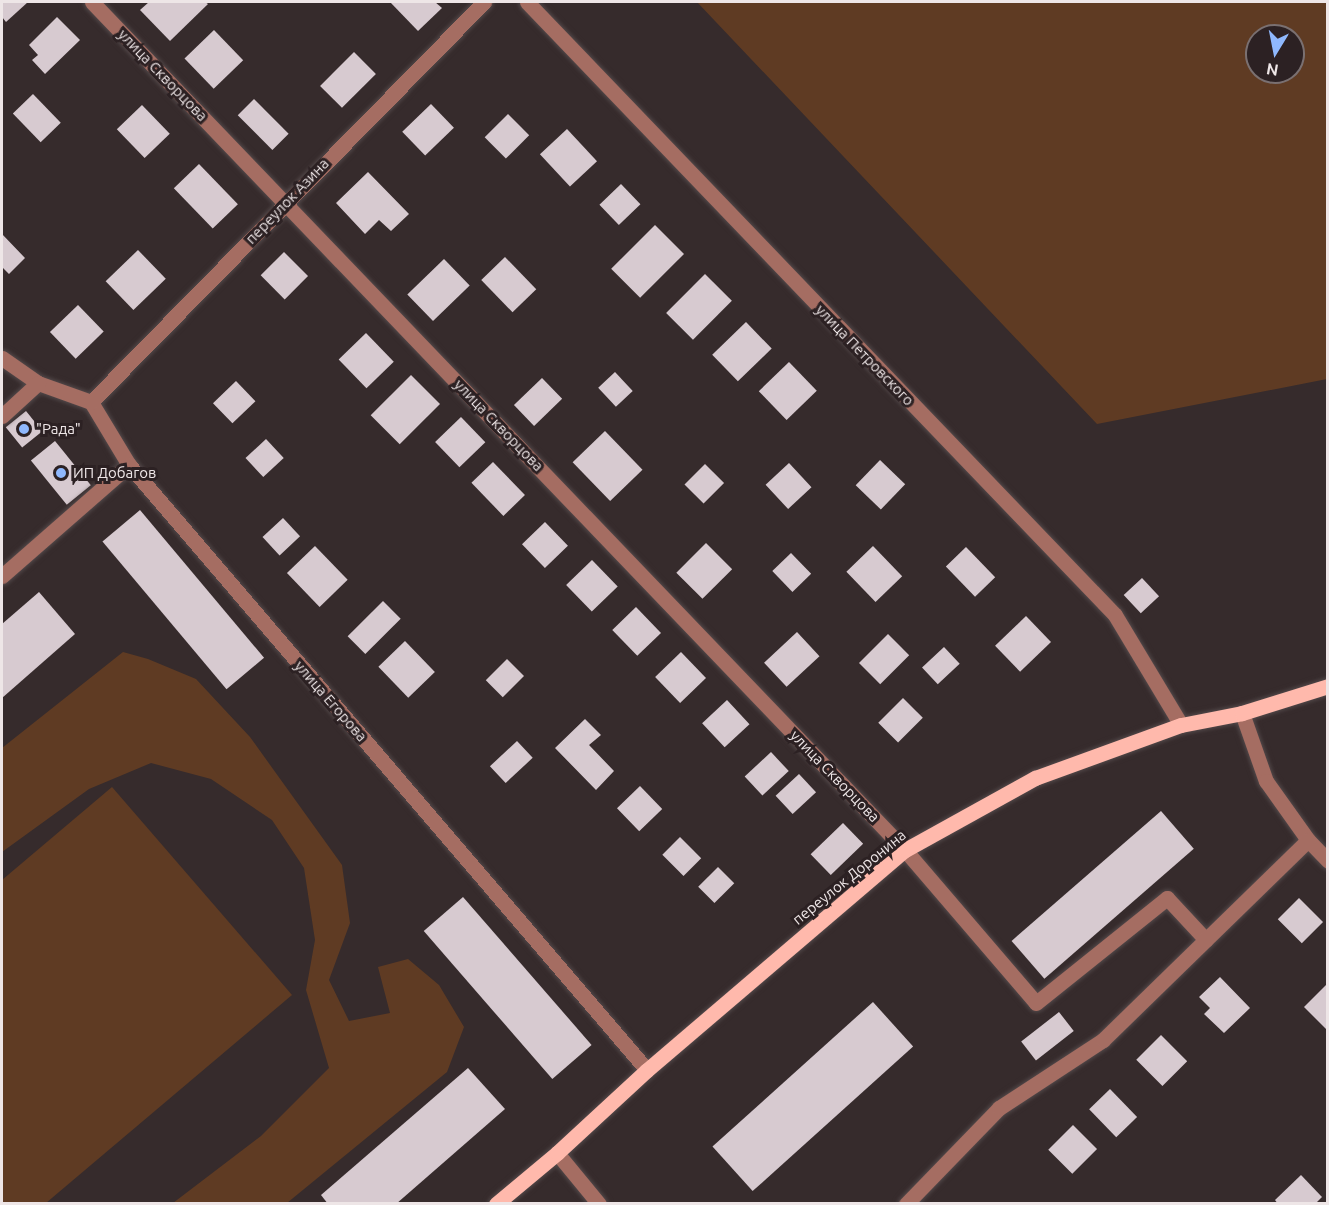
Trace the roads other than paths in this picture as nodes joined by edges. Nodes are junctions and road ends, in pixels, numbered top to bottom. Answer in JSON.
{"nodes":[{"id":1,"x":92,"y":2,"type":"edge"},
{"id":2,"x":484,"y":2,"type":"edge"},
{"id":3,"x":527,"y":2,"type":"edge"},
{"id":4,"x":285,"y":202,"type":"junction"},
{"id":5,"x":2,"y":359,"type":"edge"},
{"id":6,"x":38,"y":383,"type":"junction"},
{"id":7,"x":91,"y":402,"type":"junction"},
{"id":8,"x":2,"y":416,"type":"edge"},
{"id":9,"x":129,"y":465,"type":"junction"},
{"id":10,"x":2,"y":576,"type":"edge"},
{"id":11,"x":1328,"y":686,"type":"edge"},
{"id":12,"x":1242,"y":713,"type":"junction"},
{"id":13,"x":1181,"y":725,"type":"junction"},
{"id":14,"x":1308,"y":840,"type":"junction"},
{"id":15,"x":905,"y":850,"type":"junction"},
{"id":16,"x":1328,"y":861,"type":"edge"},
{"id":17,"x":1206,"y":940,"type":"junction"},
{"id":18,"x":647,"y":1070,"type":"junction"},
{"id":19,"x":557,"y":1153,"type":"junction"},
{"id":20,"x":496,"y":1203,"type":"edge"},
{"id":21,"x":599,"y":1203,"type":"edge"},
{"id":22,"x":906,"y":1203,"type":"edge"}],
"edges":[{"from":1,"to":4,"type":"street","name":"улица Скворцова"},
{"from":2,"to":4,"type":"street","name":"переулок Азина"},
{"from":3,"to":13,"type":"street","name":"улица Петровского"},
{"from":4,"to":7,"type":"street","name":"переулок Азина"},
{"from":4,"to":15,"type":"street","name":"улица Скворцова"},
{"from":5,"to":6,"type":"street"},
{"from":6,"to":7,"type":"street"},
{"from":6,"to":8,"type":"street"},
{"from":7,"to":9,"type":"street","name":"улица Егорова"},
{"from":9,"to":10,"type":"street"},
{"from":9,"to":18,"type":"street","name":"улица Егорова"},
{"from":11,"to":12,"type":"main road","name":"переулок Доронина"},
{"from":12,"to":13,"type":"main road","name":"переулок Доронина"},
{"from":12,"to":14,"type":"street"},
{"from":13,"to":15,"type":"main road","name":"переулок Доронина"},
{"from":14,"to":16,"type":"street"},
{"from":14,"to":17,"type":"street"},
{"from":15,"to":17,"type":"street","name":"улица Скворцова"},
{"from":15,"to":18,"type":"main road","name":"переулок Доронина"},
{"from":17,"to":22,"type":"street"},
{"from":18,"to":19,"type":"main road","name":"переулок Доронина"},
{"from":19,"to":20,"type":"main road","name":"переулок Доронина"},
{"from":19,"to":21,"type":"street"}]}
